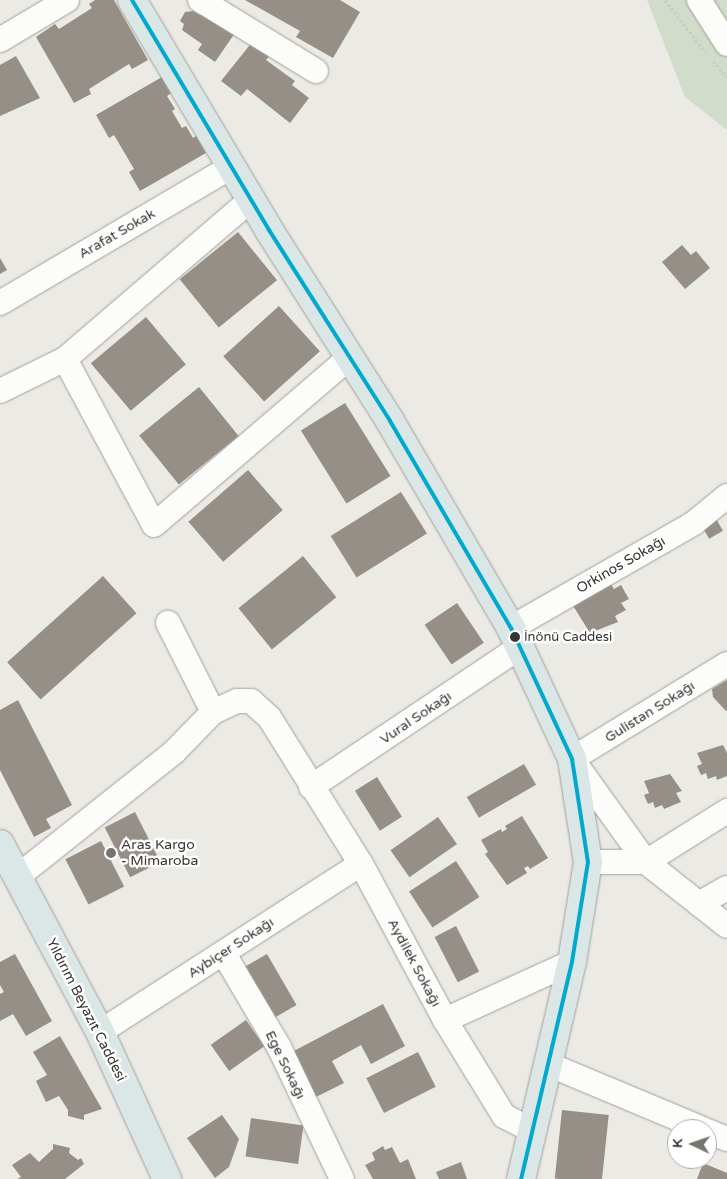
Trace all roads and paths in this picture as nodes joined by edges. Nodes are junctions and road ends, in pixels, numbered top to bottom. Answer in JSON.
{"nodes":[{"id":1,"x":67,"y":0,"type":"edge"},
{"id":2,"x":132,"y":0,"type":"edge"},
{"id":3,"x":200,"y":0,"type":"edge"},
{"id":4,"x":665,"y":0,"type":"edge"},
{"id":5,"x":700,"y":0,"type":"edge"},
{"id":6,"x":0,"y":40,"type":"edge"},
{"id":7,"x":727,"y":44,"type":"edge"},
{"id":8,"x":316,"y":71,"type":"dead end"},
{"id":9,"x":727,"y":77,"type":"edge"},
{"id":10,"x":233,"y":166,"type":"junction"},
{"id":11,"x":252,"y":199,"type":"junction"},
{"id":12,"x":0,"y":303,"type":"edge"},
{"id":13,"x":350,"y":357,"type":"junction"},
{"id":14,"x":65,"y":359,"type":"junction"},
{"id":15,"x":0,"y":391,"type":"edge"},
{"id":16,"x":727,"y":496,"type":"edge"},
{"id":17,"x":168,"y":623,"type":"dead end"},
{"id":18,"x":516,"y":638,"type":"junction"},
{"id":19,"x":727,"y":664,"type":"edge"},
{"id":20,"x":213,"y":712,"type":"junction"},
{"id":21,"x":572,"y":759,"type":"junction"},
{"id":22,"x":311,"y":787,"type":"junction"},
{"id":23,"x":727,"y":811,"type":"edge"},
{"id":24,"x":1,"y":849,"type":"edge"},
{"id":25,"x":588,"y":862,"type":"junction"},
{"id":26,"x":646,"y":862,"type":"junction"},
{"id":27,"x":361,"y":864,"type":"junction"},
{"id":28,"x":17,"y":877,"type":"junction"},
{"id":29,"x":727,"y":888,"type":"edge"},
{"id":30,"x":699,"y":904,"type":"junction"},
{"id":31,"x":727,"y":926,"type":"edge"},
{"id":32,"x":224,"y":954,"type":"junction"},
{"id":33,"x":572,"y":962,"type":"junction"},
{"id":34,"x":445,"y":1020,"type":"junction"},
{"id":35,"x":100,"y":1032,"type":"junction"},
{"id":36,"x":550,"y":1065,"type":"junction"},
{"id":37,"x":679,"y":1119,"type":"edge"},
{"id":38,"x":533,"y":1131,"type":"junction"},
{"id":39,"x":167,"y":1179,"type":"edge"},
{"id":40,"x":342,"y":1179,"type":"edge"},
{"id":41,"x":521,"y":1179,"type":"edge"}],
"edges":[{"from":1,"to":6,"type":"street"},
{"from":2,"to":10,"type":"main road"},
{"from":3,"to":8,"type":"street"},
{"from":4,"to":9,"type":"path"},
{"from":5,"to":7,"type":"street"},
{"from":10,"to":11,"type":"main road"},
{"from":10,"to":12,"type":"street","name":"Arafat Sokak"},
{"from":11,"to":13,"type":"main road"},
{"from":11,"to":14,"type":"street"},
{"from":13,"to":14,"type":"street"},
{"from":13,"to":18,"type":"main road"},
{"from":14,"to":15,"type":"street"},
{"from":16,"to":18,"type":"street","name":"Orkinos Sokağı"},
{"from":17,"to":20,"type":"street"},
{"from":18,"to":21,"type":"main road"},
{"from":18,"to":22,"type":"street","name":"Vural Sokağı"},
{"from":19,"to":21,"type":"street","name":"Gulistan Sokağı"},
{"from":20,"to":22,"type":"street","name":"Aydilek Sokağı"},
{"from":20,"to":28,"type":"street"},
{"from":21,"to":25,"type":"main road"},
{"from":21,"to":26,"type":"street"},
{"from":22,"to":27,"type":"street","name":"Aydilek Sokağı"},
{"from":23,"to":26,"type":"street"},
{"from":24,"to":28,"type":"main road","name":"Yıldırım Beyazıt Caddesi"},
{"from":25,"to":26,"type":"street"},
{"from":25,"to":33,"type":"main road"},
{"from":26,"to":30,"type":"street"},
{"from":27,"to":32,"type":"street","name":"Aybiçer Sokağı"},
{"from":27,"to":34,"type":"street","name":"Aydilek Sokağı"},
{"from":28,"to":35,"type":"main road","name":"Yıldırım Beyazıt Caddesi"},
{"from":29,"to":30,"type":"street"},
{"from":30,"to":31,"type":"street"},
{"from":32,"to":35,"type":"street","name":"Aybiçer Sokağı"},
{"from":32,"to":40,"type":"street","name":"Ege Sokağı"},
{"from":33,"to":34,"type":"street","name":"Aydilek Sokağı"},
{"from":33,"to":36,"type":"main road"},
{"from":34,"to":38,"type":"street"},
{"from":35,"to":39,"type":"main road","name":"Yıldırım Beyazıt Caddesi"},
{"from":36,"to":37,"type":"street"},
{"from":36,"to":38,"type":"main road"},
{"from":38,"to":41,"type":"main road"}]}
